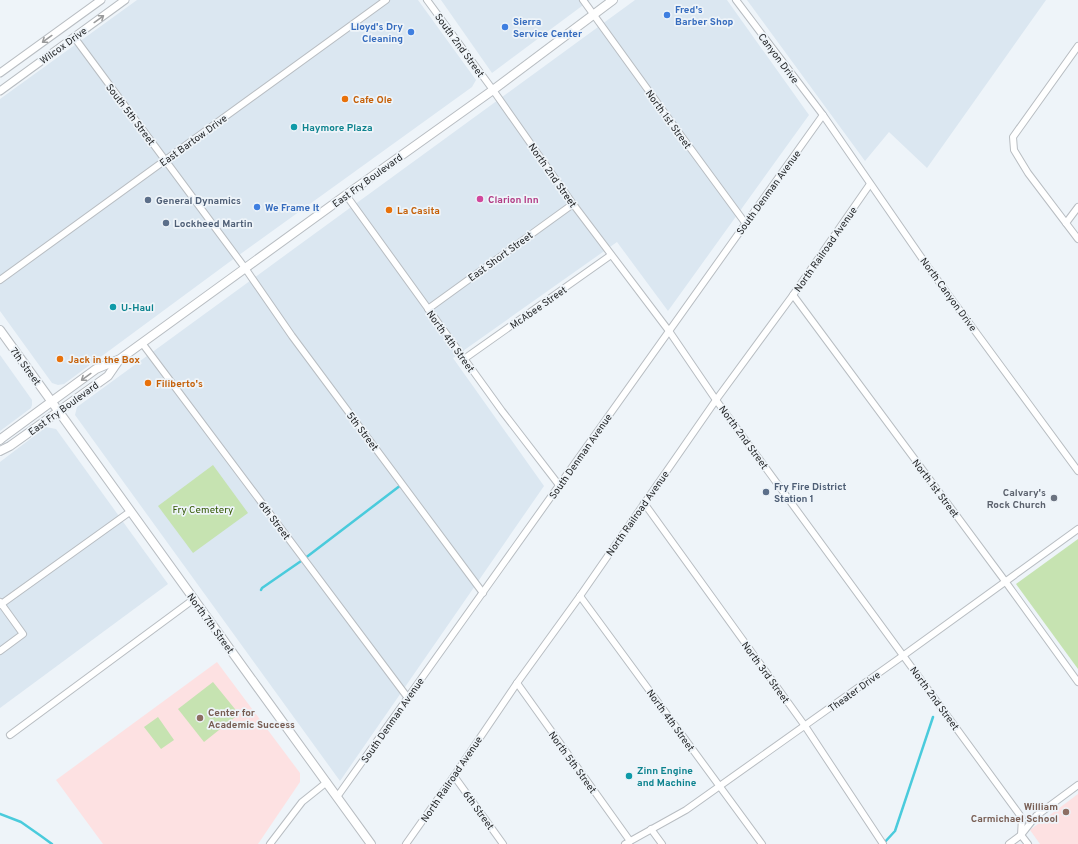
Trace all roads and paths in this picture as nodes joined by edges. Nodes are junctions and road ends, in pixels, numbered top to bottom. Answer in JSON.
{"nodes":[{"id":1,"x":101,"y":0,"type":"edge"},
{"id":2,"x":125,"y":0,"type":"edge"},
{"id":3,"x":386,"y":0,"type":"edge"},
{"id":4,"x":427,"y":0,"type":"edge"},
{"id":5,"x":583,"y":0,"type":"edge"},
{"id":6,"x":614,"y":0,"type":"edge"},
{"id":7,"x":736,"y":0,"type":"edge"},
{"id":8,"x":594,"y":14,"type":"junction"},
{"id":9,"x":74,"y":37,"type":"junction"},
{"id":10,"x":1078,"y":46,"type":"edge"},
{"id":11,"x":0,"y":73,"type":"edge"},
{"id":12,"x":493,"y":90,"type":"junction"},
{"id":13,"x":0,"y":91,"type":"edge"},
{"id":14,"x":823,"y":115,"type":"junction"},
{"id":15,"x":165,"y":160,"type":"junction"},
{"id":16,"x":870,"y":184,"type":"junction"},
{"id":17,"x":346,"y":195,"type":"junction"},
{"id":18,"x":573,"y":204,"type":"junction"},
{"id":19,"x":1078,"y":207,"type":"edge"},
{"id":20,"x":1066,"y":223,"type":"junction"},
{"id":21,"x":746,"y":224,"type":"junction"},
{"id":22,"x":1078,"y":239,"type":"edge"},
{"id":23,"x":611,"y":255,"type":"junction"},
{"id":24,"x":245,"y":268,"type":"junction"},
{"id":25,"x":0,"y":280,"type":"edge"},
{"id":26,"x":793,"y":295,"type":"junction"},
{"id":27,"x":428,"y":309,"type":"junction"},
{"id":28,"x":0,"y":330,"type":"edge"},
{"id":29,"x":669,"y":331,"type":"junction"},
{"id":30,"x":142,"y":343,"type":"junction"},
{"id":31,"x":120,"y":359,"type":"junction"},
{"id":32,"x":464,"y":359,"type":"junction"},
{"id":33,"x":716,"y":400,"type":"junction"},
{"id":34,"x":52,"y":402,"type":"junction"},
{"id":35,"x":59,"y":411,"type":"junction"},
{"id":36,"x":0,"y":440,"type":"edge"},
{"id":37,"x":0,"y":451,"type":"edge"},
{"id":38,"x":1078,"y":471,"type":"edge"},
{"id":39,"x":559,"y":485,"type":"junction"},
{"id":40,"x":644,"y":503,"type":"junction"},
{"id":41,"x":131,"y":511,"type":"junction"},
{"id":42,"x":1078,"y":529,"type":"edge"},
{"id":43,"x":1005,"y":581,"type":"junction"},
{"id":44,"x":483,"y":592,"type":"junction"},
{"id":45,"x":580,"y":596,"type":"junction"},
{"id":46,"x":194,"y":599,"type":"junction"},
{"id":47,"x":0,"y":603,"type":"edge"},
{"id":48,"x":0,"y":651,"type":"edge"},
{"id":49,"x":904,"y":655,"type":"junction"},
{"id":50,"x":1078,"y":682,"type":"edge"},
{"id":51,"x":517,"y":683,"type":"junction"},
{"id":52,"x":408,"y":698,"type":"junction"},
{"id":53,"x":805,"y":726,"type":"junction"},
{"id":54,"x":10,"y":735,"type":"dead end"},
{"id":55,"x":454,"y":776,"type":"junction"},
{"id":56,"x":327,"y":782,"type":"junction"},
{"id":57,"x":1078,"y":785,"type":"edge"},
{"id":58,"x":720,"y":786,"type":"junction"},
{"id":59,"x":337,"y":797,"type":"junction"},
{"id":60,"x":651,"y":829,"type":"junction"},
{"id":61,"x":1021,"y":835,"type":"junction"},
{"id":62,"x":627,"y":842,"type":"edge"},
{"id":63,"x":270,"y":844,"type":"edge"},
{"id":64,"x":372,"y":844,"type":"edge"},
{"id":65,"x":406,"y":844,"type":"edge"},
{"id":66,"x":503,"y":844,"type":"edge"},
{"id":67,"x":662,"y":844,"type":"edge"},
{"id":68,"x":762,"y":844,"type":"edge"},
{"id":69,"x":883,"y":844,"type":"edge"},
{"id":70,"x":1009,"y":844,"type":"edge"},
{"id":71,"x":1028,"y":844,"type":"edge"}],
"edges":[{"from":1,"to":11,"type":"street","name":"Wilcox Drive","one_way":true},
{"from":9,"to":2,"type":"street","name":"Wilcox Drive","one_way":true},
{"from":3,"to":15,"type":"street","name":"East Bartow Drive"},
{"from":4,"to":12,"type":"street","name":"South 2nd Street"},
{"from":5,"to":8,"type":"street","name":"North 1st Street"},
{"from":6,"to":8,"type":"main road","name":"East Fry Boulevard"},
{"from":7,"to":14,"type":"street","name":"Canyon Drive"},
{"from":8,"to":12,"type":"main road","name":"East Fry Boulevard"},
{"from":8,"to":21,"type":"street","name":"North 1st Street"},
{"from":9,"to":13,"type":"street","name":"Wilcox Drive"},
{"from":9,"to":15,"type":"street","name":"South 5th Street"},
{"from":10,"to":20,"type":"street"},
{"from":12,"to":17,"type":"main road","name":"East Fry Boulevard"},
{"from":12,"to":18,"type":"street","name":"North 2nd Street"},
{"from":14,"to":16,"type":"street","name":"North Canyon Drive"},
{"from":14,"to":21,"type":"street","name":"South Denman Avenue"},
{"from":15,"to":24,"type":"street","name":"South 5th Street"},
{"from":15,"to":25,"type":"street","name":"East Bartow Drive"},
{"from":16,"to":26,"type":"street","name":"North Railroad Avenue"},
{"from":16,"to":38,"type":"street","name":"North Canyon Drive"},
{"from":17,"to":24,"type":"main road","name":"East Fry Boulevard"},
{"from":17,"to":27,"type":"street","name":"North 4th Street"},
{"from":18,"to":23,"type":"street","name":"North 2nd Street"},
{"from":18,"to":27,"type":"street","name":"East Short Street"},
{"from":19,"to":20,"type":"street"},
{"from":20,"to":22,"type":"street"},
{"from":21,"to":29,"type":"street","name":"South Denman Avenue"},
{"from":23,"to":29,"type":"street","name":"North 2nd Street"},
{"from":23,"to":32,"type":"street","name":"McAbee Street"},
{"from":24,"to":30,"type":"main road","name":"East Fry Boulevard"},
{"from":24,"to":44,"type":"street","name":"5th Street"},
{"from":26,"to":33,"type":"street","name":"North Railroad Avenue"},
{"from":26,"to":43,"type":"street","name":"North 1st Street"},
{"from":27,"to":32,"type":"street","name":"North 4th Street"},
{"from":28,"to":34,"type":"main road","name":"7th Street"},
{"from":29,"to":33,"type":"street","name":"North 2nd Street"},
{"from":29,"to":39,"type":"street","name":"South Denman Avenue"},
{"from":30,"to":31,"type":"main road","name":"East Fry Boulevard"},
{"from":30,"to":52,"type":"street","name":"6th Street"},
{"from":31,"to":34,"type":"main road","name":"East Fry Boulevard","one_way":true},
{"from":31,"to":35,"type":"main road","name":"East Fry Boulevard"},
{"from":32,"to":39,"type":"street","name":"North 4th Street"},
{"from":33,"to":40,"type":"street","name":"North Railroad Avenue"},
{"from":33,"to":49,"type":"street","name":"North 2nd Street"},
{"from":34,"to":35,"type":"main road","name":"North 7th Street"},
{"from":34,"to":36,"type":"main road","name":"East Fry Boulevard"},
{"from":35,"to":37,"type":"main road","name":"East Fry Boulevard"},
{"from":35,"to":41,"type":"main road","name":"North 7th Street"},
{"from":39,"to":44,"type":"street","name":"South Denman Avenue"},
{"from":40,"to":45,"type":"street","name":"North Railroad Avenue"},
{"from":40,"to":53,"type":"street","name":"North 3rd Street"},
{"from":41,"to":46,"type":"main road","name":"North 7th Street"},
{"from":41,"to":47,"type":"street"},
{"from":42,"to":43,"type":"street","name":"Theater Drive"},
{"from":43,"to":49,"type":"street","name":"Theater Drive"},
{"from":43,"to":50,"type":"street","name":"North 1st Street"},
{"from":44,"to":52,"type":"street","name":"South Denman Avenue"},
{"from":45,"to":51,"type":"street","name":"North Railroad Avenue"},
{"from":45,"to":58,"type":"street","name":"North 4th Street"},
{"from":46,"to":54,"type":"street"},
{"from":46,"to":56,"type":"main road","name":"North 7th Street"},
{"from":47,"to":48,"type":"street"},
{"from":49,"to":53,"type":"street","name":"Theater Drive"},
{"from":49,"to":61,"type":"street","name":"North 2nd Street"},
{"from":51,"to":55,"type":"street","name":"North Railroad Avenue"},
{"from":51,"to":62,"type":"street","name":"North 5th Street"},
{"from":52,"to":59,"type":"street","name":"South Denman Avenue"},
{"from":53,"to":58,"type":"street","name":"Theater Drive"},
{"from":53,"to":69,"type":"street","name":"North 3rd Street"},
{"from":55,"to":65,"type":"street","name":"North Railroad Avenue"},
{"from":55,"to":66,"type":"street","name":"6th Street"},
{"from":56,"to":59,"type":"main road","name":"North 7th Street"},
{"from":56,"to":63,"type":"street"},
{"from":57,"to":61,"type":"street"},
{"from":58,"to":60,"type":"street","name":"Theater Drive"},
{"from":58,"to":68,"type":"street","name":"North 4th Street"},
{"from":59,"to":64,"type":"main road","name":"North 7th Street"},
{"from":60,"to":62,"type":"street","name":"Theater Drive"},
{"from":60,"to":67,"type":"street"},
{"from":61,"to":70,"type":"street"},
{"from":61,"to":71,"type":"street"}]}
